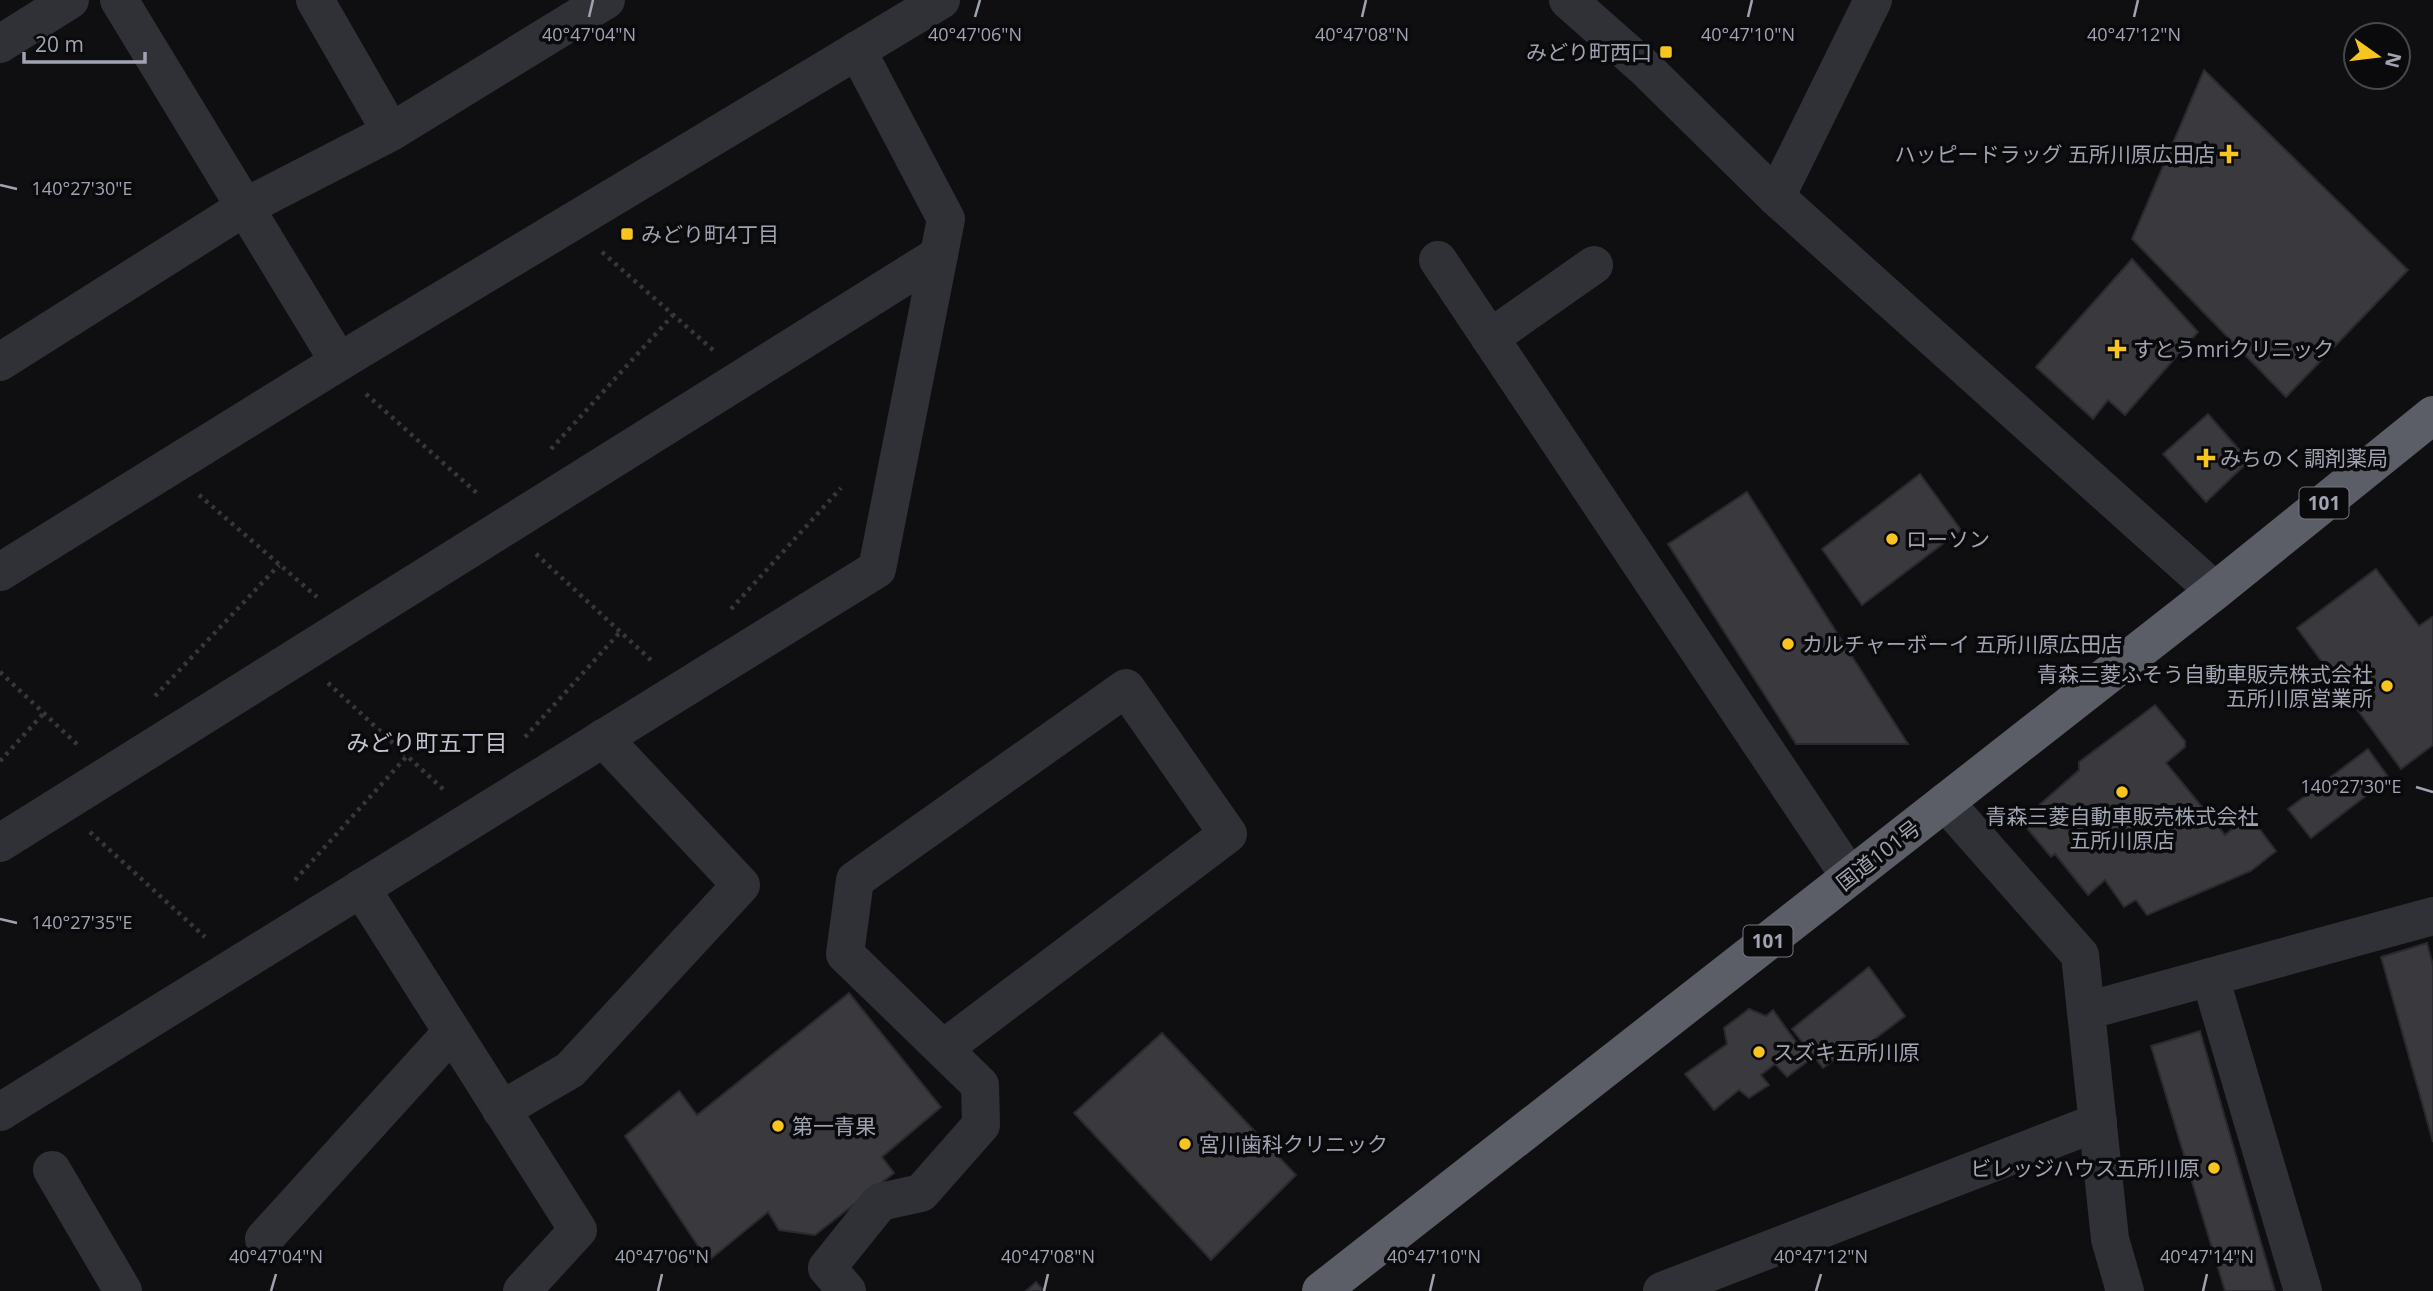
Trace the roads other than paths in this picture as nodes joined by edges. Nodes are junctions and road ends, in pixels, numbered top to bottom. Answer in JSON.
{"nodes":[{"id":1,"x":70,"y":0,"type":"edge"},
{"id":2,"x":119,"y":0,"type":"edge"},
{"id":3,"x":315,"y":0,"type":"edge"},
{"id":4,"x":606,"y":0,"type":"edge"},
{"id":5,"x":941,"y":0,"type":"edge"},
{"id":6,"x":1568,"y":0,"type":"edge"},
{"id":7,"x":1873,"y":0,"type":"edge"},
{"id":8,"x":0,"y":44,"type":"edge"},
{"id":9,"x":857,"y":50,"type":"junction"},
{"id":10,"x":391,"y":132,"type":"junction"},
{"id":11,"x":1776,"y":197,"type":"junction"},
{"id":12,"x":244,"y":207,"type":"junction"},
{"id":13,"x":939,"y":255,"type":"junction"},
{"id":14,"x":1438,"y":260,"type":"dead end"},
{"id":15,"x":1594,"y":265,"type":"dead end"},
{"id":16,"x":1490,"y":338,"type":"junction"},
{"id":17,"x":0,"y":362,"type":"edge"},
{"id":18,"x":339,"y":362,"type":"junction"},
{"id":19,"x":2433,"y":415,"type":"edge"},
{"id":20,"x":0,"y":572,"type":"edge"},
{"id":21,"x":2215,"y":591,"type":"junction"},
{"id":22,"x":603,"y":738,"type":"junction"},
{"id":23,"x":1945,"y":803,"type":"junction"},
{"id":24,"x":0,"y":843,"type":"edge"},
{"id":25,"x":1850,"y":877,"type":"junction"},
{"id":26,"x":361,"y":888,"type":"junction"},
{"id":27,"x":2433,"y":916,"type":"edge"},
{"id":28,"x":2210,"y":977,"type":"junction"},
{"id":29,"x":2086,"y":1011,"type":"junction"},
{"id":30,"x":452,"y":1032,"type":"junction"},
{"id":31,"x":943,"y":1049,"type":"junction"},
{"id":32,"x":501,"y":1110,"type":"junction"},
{"id":33,"x":0,"y":1112,"type":"edge"},
{"id":34,"x":2098,"y":1122,"type":"junction"},
{"id":35,"x":52,"y":1170,"type":"dead end"},
{"id":36,"x":264,"y":1239,"type":"dead end"},
{"id":37,"x":123,"y":1291,"type":"edge"},
{"id":38,"x":522,"y":1291,"type":"edge"},
{"id":39,"x":847,"y":1291,"type":"edge"},
{"id":40,"x":1321,"y":1291,"type":"edge"},
{"id":41,"x":1662,"y":1291,"type":"edge"},
{"id":42,"x":2125,"y":1291,"type":"edge"},
{"id":43,"x":2303,"y":1291,"type":"edge"}],
"edges":[{"from":1,"to":8,"type":"street"},
{"from":2,"to":12,"type":"street"},
{"from":3,"to":10,"type":"street"},
{"from":4,"to":10,"type":"street"},
{"from":5,"to":9,"type":"street"},
{"from":6,"to":11,"type":"street"},
{"from":7,"to":11,"type":"street"},
{"from":9,"to":13,"type":"street"},
{"from":9,"to":18,"type":"street"},
{"from":10,"to":12,"type":"street"},
{"from":11,"to":21,"type":"street"},
{"from":12,"to":17,"type":"street"},
{"from":12,"to":18,"type":"street"},
{"from":13,"to":22,"type":"street"},
{"from":13,"to":24,"type":"street"},
{"from":14,"to":16,"type":"street"},
{"from":15,"to":16,"type":"street"},
{"from":16,"to":25,"type":"street"},
{"from":18,"to":20,"type":"street"},
{"from":19,"to":21,"type":"highway","name":"国道101号","number":"101"},
{"from":21,"to":23,"type":"highway","name":"国道101号","number":"101"},
{"from":22,"to":26,"type":"street"},
{"from":22,"to":32,"type":"street"},
{"from":23,"to":25,"type":"highway","name":"国道101号","number":"101"},
{"from":23,"to":29,"type":"street"},
{"from":25,"to":40,"type":"highway","name":"国道101号","number":"101"},
{"from":26,"to":30,"type":"street"},
{"from":26,"to":33,"type":"street"},
{"from":27,"to":28,"type":"street"},
{"from":28,"to":29,"type":"street"},
{"from":28,"to":43,"type":"street"},
{"from":29,"to":34,"type":"street"},
{"from":30,"to":32,"type":"street"},
{"from":30,"to":36,"type":"street"},
{"from":31,"to":31,"type":"street"},
{"from":31,"to":39,"type":"street"},
{"from":32,"to":38,"type":"street"},
{"from":34,"to":41,"type":"street"},
{"from":34,"to":42,"type":"street"},
{"from":35,"to":37,"type":"street"}]}
